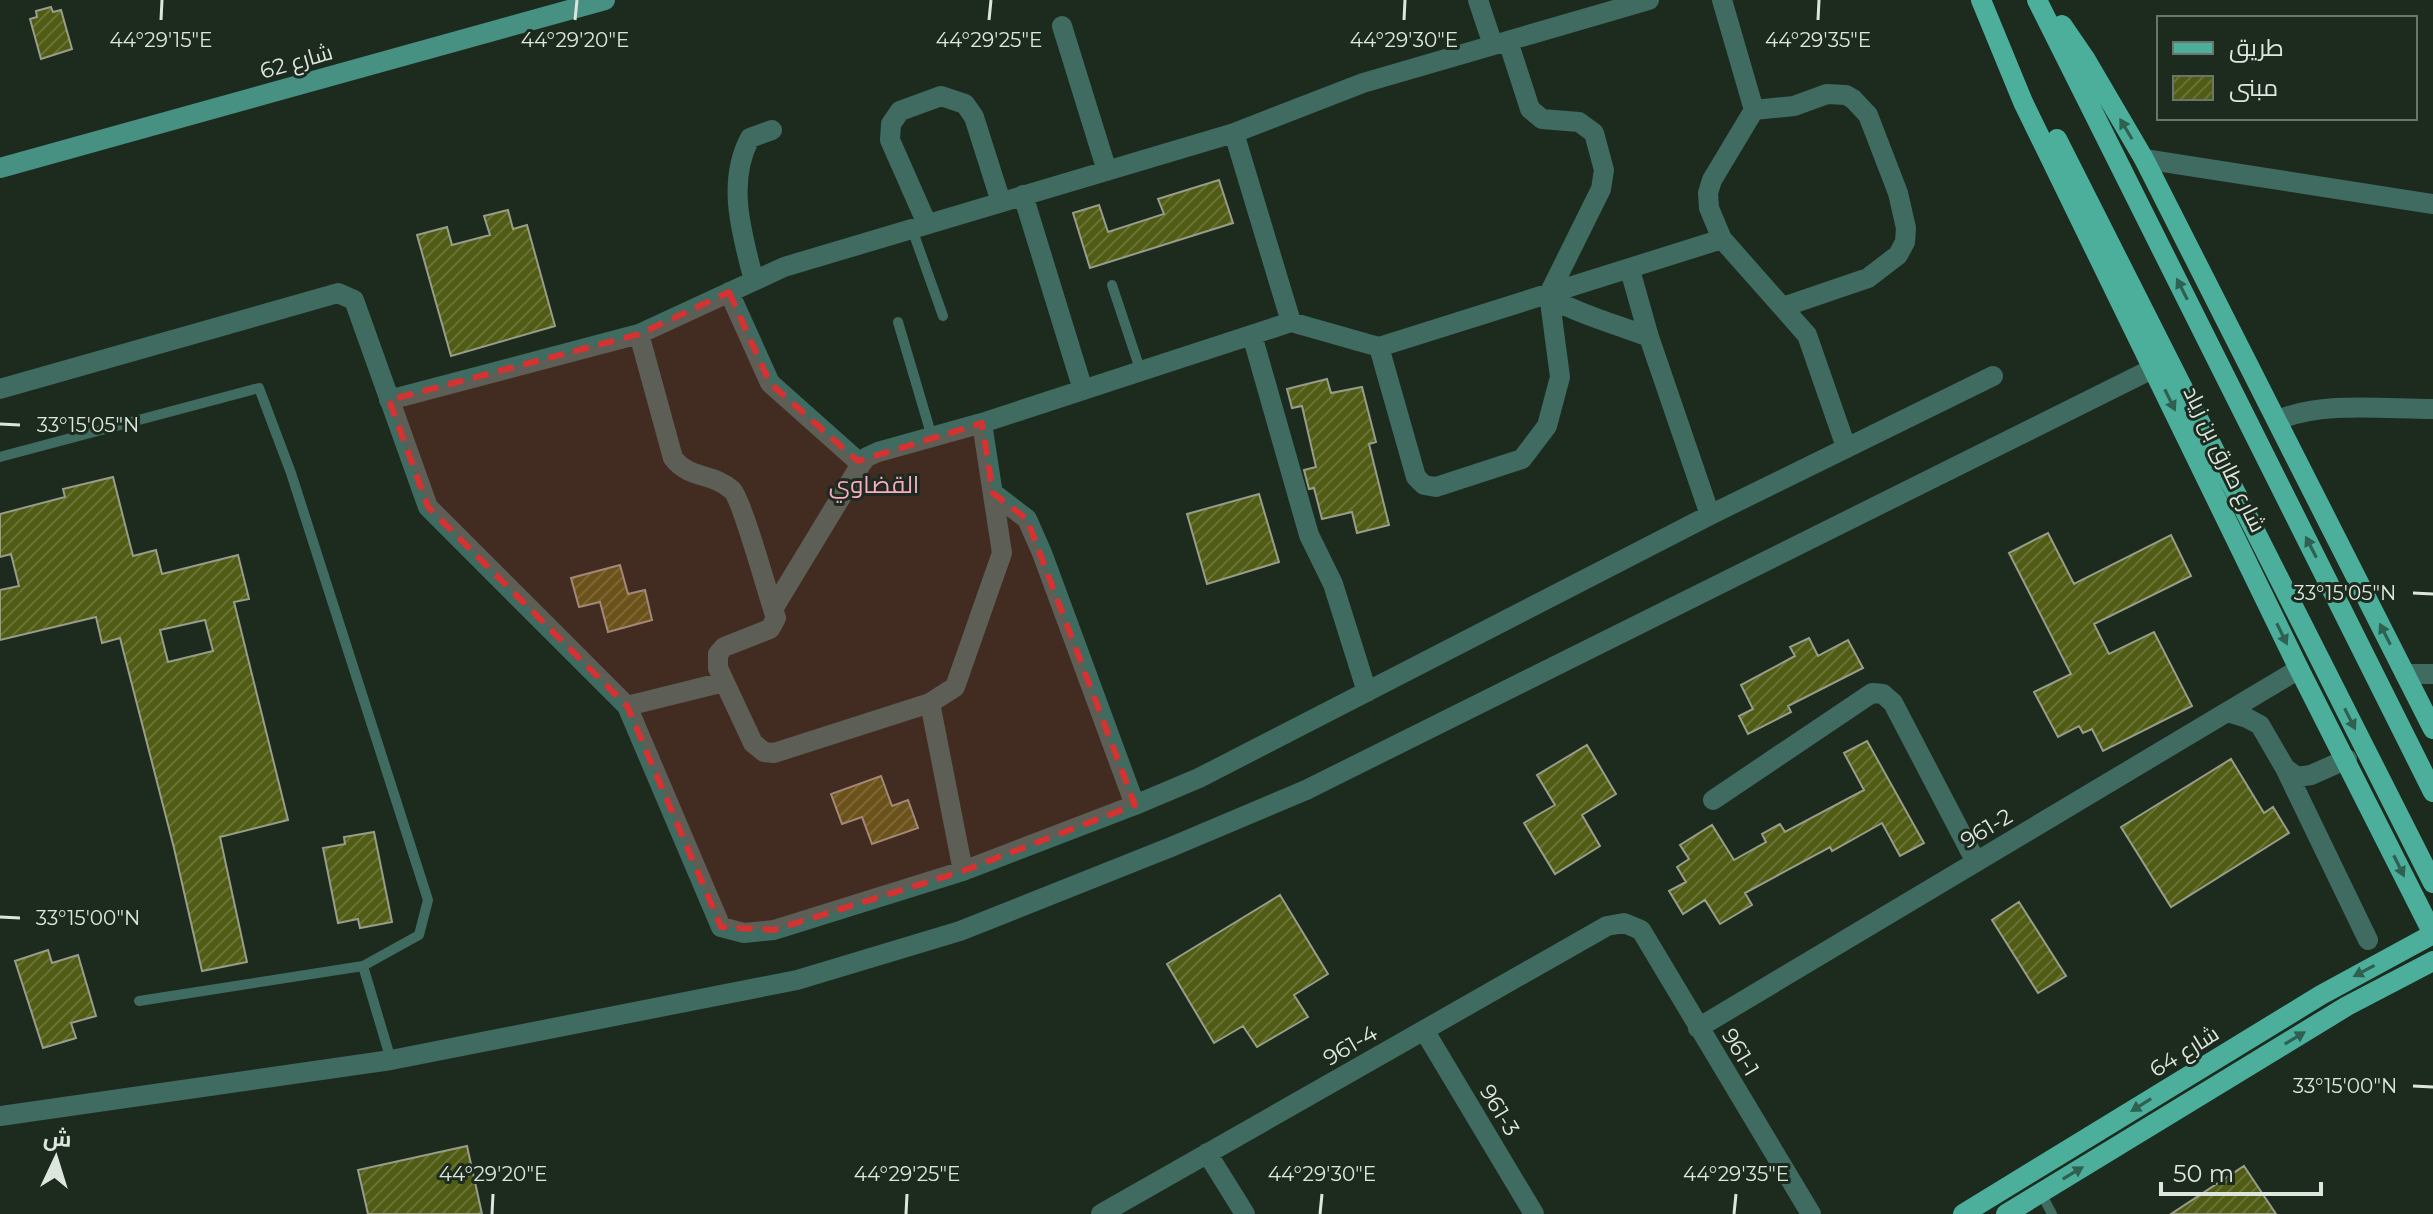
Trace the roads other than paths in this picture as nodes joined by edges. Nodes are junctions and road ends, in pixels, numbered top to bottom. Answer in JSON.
{"nodes":[{"id":1,"x":605,"y":0,"type":"edge"},
{"id":2,"x":1478,"y":0,"type":"edge"},
{"id":3,"x":1649,"y":0,"type":"edge"},
{"id":4,"x":1722,"y":0,"type":"edge"},
{"id":5,"x":1984,"y":0,"type":"edge"},
{"id":6,"x":2037,"y":0,"type":"edge"},
{"id":7,"x":2045,"y":0,"type":"edge"},
{"id":8,"x":1062,"y":26,"type":"dead end"},
{"id":9,"x":1501,"y":43,"type":"junction"},
{"id":10,"x":1754,"y":110,"type":"junction"},
{"id":11,"x":772,"y":130,"type":"dead end"},
{"id":12,"x":1234,"y":133,"type":"junction"},
{"id":13,"x":2144,"y":159,"type":"junction"},
{"id":14,"x":0,"y":168,"type":"edge"},
{"id":15,"x":1107,"y":171,"type":"junction"},
{"id":16,"x":1023,"y":195,"type":"junction"},
{"id":17,"x":1001,"y":202,"type":"junction"},
{"id":18,"x":2433,"y":204,"type":"edge"},
{"id":19,"x":919,"y":226,"type":"junction"},
{"id":20,"x":1722,"y":239,"type":"junction"},
{"id":21,"x":1630,"y":270,"type":"junction"},
{"id":22,"x":754,"y":281,"type":"junction"},
{"id":23,"x":1112,"y":285,"type":"dead end"},
{"id":24,"x":729,"y":292,"type":"junction"},
{"id":25,"x":1549,"y":296,"type":"junction"},
{"id":26,"x":1783,"y":307,"type":"junction"},
{"id":27,"x":943,"y":316,"type":"dead end"},
{"id":28,"x":898,"y":322,"type":"dead end"},
{"id":29,"x":1291,"y":322,"type":"junction"},
{"id":30,"x":639,"y":334,"type":"junction"},
{"id":31,"x":1252,"y":335,"type":"junction"},
{"id":32,"x":1649,"y":337,"type":"junction"},
{"id":33,"x":1379,"y":347,"type":"junction"},
{"id":34,"x":2154,"y":368,"type":"junction"},
{"id":35,"x":1141,"y":372,"type":"junction"},
{"id":36,"x":1993,"y":376,"type":"dead end"},
{"id":37,"x":0,"y":389,"type":"edge"},
{"id":38,"x":1083,"y":390,"type":"junction"},
{"id":39,"x":389,"y":400,"type":"junction"},
{"id":40,"x":2433,"y":409,"type":"edge"},
{"id":41,"x":2278,"y":420,"type":"junction"},
{"id":42,"x":982,"y":423,"type":"junction"},
{"id":43,"x":932,"y":437,"type":"junction"},
{"id":44,"x":1846,"y":447,"type":"junction"},
{"id":45,"x":0,"y":457,"type":"edge"},
{"id":46,"x":861,"y":464,"type":"junction"},
{"id":47,"x":993,"y":493,"type":"junction"},
{"id":48,"x":1710,"y":515,"type":"junction"},
{"id":49,"x":773,"y":609,"type":"junction"},
{"id":50,"x":2299,"y":669,"type":"junction"},
{"id":51,"x":2405,"y":674,"type":"junction"},
{"id":52,"x":2433,"y":674,"type":"edge"},
{"id":53,"x":724,"y":682,"type":"junction"},
{"id":54,"x":1367,"y":692,"type":"junction"},
{"id":55,"x":930,"y":703,"type":"junction"},
{"id":56,"x":627,"y":706,"type":"junction"},
{"id":57,"x":2227,"y":712,"type":"junction"},
{"id":58,"x":2433,"y":729,"type":"edge"},
{"id":59,"x":2347,"y":759,"type":"junction"},
{"id":60,"x":2285,"y":768,"type":"junction"},
{"id":61,"x":2433,"y":792,"type":"edge"},
{"id":62,"x":1713,"y":800,"type":"dead end"},
{"id":63,"x":1135,"y":805,"type":"junction"},
{"id":64,"x":1976,"y":862,"type":"junction"},
{"id":65,"x":963,"y":871,"type":"junction"},
{"id":66,"x":2433,"y":883,"type":"edge"},
{"id":67,"x":1624,"y":923,"type":"joint"},
{"id":68,"x":2433,"y":934,"type":"edge"},
{"id":69,"x":2368,"y":940,"type":"dead end"},
{"id":70,"x":2433,"y":961,"type":"edge"},
{"id":71,"x":363,"y":966,"type":"junction"},
{"id":72,"x":139,"y":1001,"type":"dead end"},
{"id":73,"x":1698,"y":1028,"type":"junction"},
{"id":74,"x":1424,"y":1030,"type":"junction"},
{"id":75,"x":391,"y":1060,"type":"junction"},
{"id":76,"x":0,"y":1116,"type":"edge"},
{"id":77,"x":1207,"y":1153,"type":"junction"},
{"id":78,"x":2041,"y":1193,"type":"junction"},
{"id":79,"x":1101,"y":1214,"type":"edge"},
{"id":80,"x":1245,"y":1214,"type":"edge"},
{"id":81,"x":1534,"y":1214,"type":"edge"},
{"id":82,"x":1811,"y":1214,"type":"edge"},
{"id":83,"x":1963,"y":1214,"type":"edge"},
{"id":84,"x":2006,"y":1214,"type":"edge"},
{"id":85,"x":2052,"y":1214,"type":"edge"}],
"edges":[{"from":1,"to":14,"type":"street","name":"شارع 62"},
{"from":2,"to":9,"type":"street"},
{"from":3,"to":9,"type":"street"},
{"from":4,"to":10,"type":"street"},
{"from":5,"to":34,"type":"main road","name":"شارع طارق بن زياد"},
{"from":5,"to":66,"type":"main road","one_way":true},
{"from":61,"to":6,"type":"main road","one_way":true},
{"from":13,"to":7,"type":"main road","one_way":true},
{"from":8,"to":15,"type":"street"},
{"from":9,"to":12,"type":"street"},
{"from":9,"to":25,"type":"street"},
{"from":10,"to":20,"type":"street"},
{"from":10,"to":26,"type":"street"},
{"from":11,"to":22,"type":"street"},
{"from":12,"to":15,"type":"street"},
{"from":12,"to":29,"type":"street"},
{"from":13,"to":18,"type":"street"},
{"from":13,"to":41,"type":"main road"},
{"from":15,"to":16,"type":"street"},
{"from":16,"to":17,"type":"street"},
{"from":16,"to":38,"type":"street"},
{"from":17,"to":19,"type":"street"},
{"from":17,"to":19,"type":"street"},
{"from":19,"to":22,"type":"street"},
{"from":19,"to":27,"type":"lane"},
{"from":20,"to":21,"type":"street"},
{"from":20,"to":26,"type":"street"},
{"from":21,"to":25,"type":"street"},
{"from":21,"to":32,"type":"street"},
{"from":22,"to":24,"type":"street"},
{"from":23,"to":35,"type":"lane"},
{"from":24,"to":30,"type":"street"},
{"from":24,"to":46,"type":"street"},
{"from":25,"to":32,"type":"street"},
{"from":25,"to":33,"type":"street"},
{"from":25,"to":33,"type":"street"},
{"from":26,"to":44,"type":"street"},
{"from":28,"to":43,"type":"lane"},
{"from":29,"to":31,"type":"street"},
{"from":29,"to":33,"type":"street"},
{"from":30,"to":39,"type":"street"},
{"from":30,"to":49,"type":"street"},
{"from":31,"to":35,"type":"street"},
{"from":31,"to":54,"type":"street"},
{"from":32,"to":48,"type":"street"},
{"from":34,"to":50,"type":"main road","name":"شارع طارق بن زياد","one_way":true},
{"from":34,"to":75,"type":"street"},
{"from":35,"to":38,"type":"street"},
{"from":36,"to":44,"type":"street"},
{"from":37,"to":39,"type":"street"},
{"from":38,"to":42,"type":"street"},
{"from":39,"to":56,"type":"street"},
{"from":40,"to":41,"type":"street"},
{"from":51,"to":41,"type":"main road","one_way":true},
{"from":42,"to":43,"type":"street"},
{"from":42,"to":47,"type":"street"},
{"from":43,"to":46,"type":"street"},
{"from":44,"to":48,"type":"street"},
{"from":45,"to":71,"type":"lane"},
{"from":46,"to":49,"type":"street"},
{"from":47,"to":55,"type":"street"},
{"from":47,"to":63,"type":"street"},
{"from":48,"to":54,"type":"street"},
{"from":49,"to":53,"type":"street"},
{"from":50,"to":57,"type":"street","name":"961-2"},
{"from":50,"to":59,"type":"main road","name":"شارع طارق بن زياد"},
{"from":51,"to":52,"type":"street"},
{"from":51,"to":58,"type":"main road"},
{"from":53,"to":55,"type":"street"},
{"from":53,"to":56,"type":"street"},
{"from":54,"to":63,"type":"street"},
{"from":55,"to":65,"type":"street"},
{"from":56,"to":65,"type":"street"},
{"from":57,"to":60,"type":"street"},
{"from":57,"to":64,"type":"street","name":"961-2"},
{"from":59,"to":60,"type":"street"},
{"from":59,"to":68,"type":"main road","name":"شارع طارق بن زياد","one_way":true},
{"from":60,"to":69,"type":"street"},
{"from":62,"to":64,"type":"street"},
{"from":63,"to":65,"type":"street"},
{"from":64,"to":73,"type":"street","name":"961-2"},
{"from":67,"to":73,"type":"street","name":"961-1"},
{"from":67,"to":74,"type":"street","name":"961-4"},
{"from":68,"to":83,"type":"main road","name":"شارع 64","one_way":true},
{"from":78,"to":70,"type":"main road","one_way":true},
{"from":71,"to":72,"type":"lane"},
{"from":71,"to":75,"type":"lane"},
{"from":73,"to":82,"type":"street","name":"961-1"},
{"from":74,"to":77,"type":"street","name":"961-4"},
{"from":74,"to":81,"type":"street","name":"961-3"},
{"from":75,"to":76,"type":"street"},
{"from":77,"to":79,"type":"street","name":"961-4"},
{"from":77,"to":80,"type":"street"},
{"from":78,"to":84,"type":"main road"},
{"from":78,"to":85,"type":"lane"}]}
